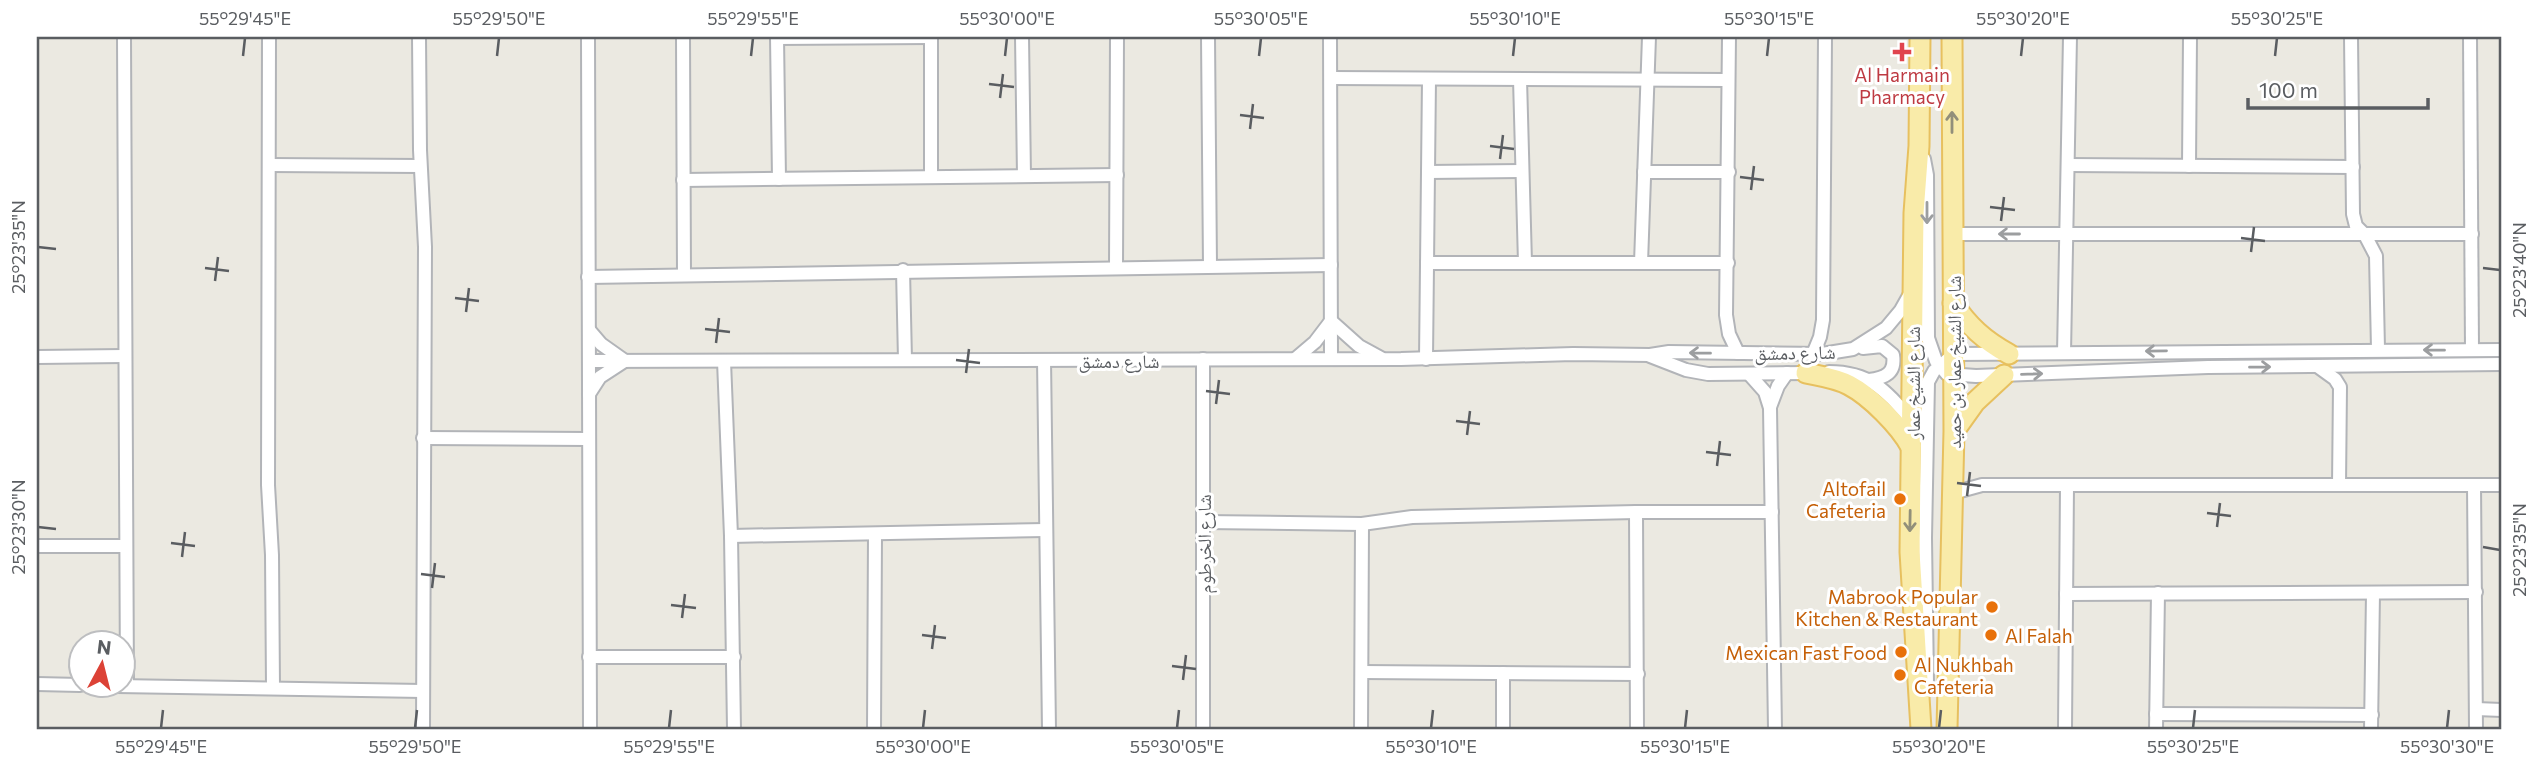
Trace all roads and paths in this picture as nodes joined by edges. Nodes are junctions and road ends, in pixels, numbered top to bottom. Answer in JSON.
{"nodes":[{"id":1,"x":124,"y":37,"type":"edge"},
{"id":2,"x":269,"y":37,"type":"edge"},
{"id":3,"x":419,"y":37,"type":"edge"},
{"id":4,"x":588,"y":37,"type":"edge"},
{"id":5,"x":683,"y":37,"type":"edge"},
{"id":6,"x":777,"y":37,"type":"edge"},
{"id":7,"x":931,"y":37,"type":"edge"},
{"id":8,"x":1022,"y":37,"type":"edge"},
{"id":9,"x":1117,"y":37,"type":"edge"},
{"id":10,"x":1208,"y":37,"type":"edge"},
{"id":11,"x":1322,"y":37,"type":"edge"},
{"id":12,"x":1330,"y":37,"type":"edge"},
{"id":13,"x":1648,"y":37,"type":"edge"},
{"id":14,"x":1729,"y":37,"type":"edge"},
{"id":15,"x":1825,"y":37,"type":"edge"},
{"id":16,"x":1920,"y":37,"type":"edge"},
{"id":17,"x":1952,"y":37,"type":"edge"},
{"id":18,"x":2070,"y":37,"type":"edge"},
{"id":19,"x":2190,"y":37,"type":"edge"},
{"id":20,"x":2351,"y":37,"type":"edge"},
{"id":21,"x":2470,"y":37,"type":"edge"},
{"id":22,"x":1330,"y":52,"type":"junction"},
{"id":23,"x":1331,"y":78,"type":"junction"},
{"id":24,"x":1429,"y":79,"type":"junction"},
{"id":25,"x":1520,"y":79,"type":"junction"},
{"id":26,"x":1647,"y":80,"type":"junction"},
{"id":27,"x":1728,"y":80,"type":"junction"},
{"id":28,"x":1919,"y":146,"type":"junction"},
{"id":29,"x":270,"y":165,"type":"junction"},
{"id":30,"x":420,"y":166,"type":"junction"},
{"id":31,"x":2068,"y":166,"type":"junction"},
{"id":32,"x":2189,"y":166,"type":"junction"},
{"id":33,"x":2353,"y":167,"type":"junction"},
{"id":34,"x":1521,"y":171,"type":"junction"},
{"id":35,"x":1428,"y":172,"type":"junction"},
{"id":36,"x":1644,"y":172,"type":"junction"},
{"id":37,"x":1729,"y":172,"type":"junction"},
{"id":38,"x":1117,"y":175,"type":"junction"},
{"id":39,"x":1024,"y":176,"type":"junction"},
{"id":40,"x":931,"y":177,"type":"junction"},
{"id":41,"x":779,"y":179,"type":"junction"},
{"id":42,"x":683,"y":180,"type":"junction"},
{"id":43,"x":1953,"y":234,"type":"junction"},
{"id":44,"x":2066,"y":234,"type":"junction"},
{"id":45,"x":2472,"y":234,"type":"junction"},
{"id":46,"x":2365,"y":235,"type":"junction"},
{"id":47,"x":1427,"y":263,"type":"junction"},
{"id":48,"x":1525,"y":263,"type":"junction"},
{"id":49,"x":1641,"y":263,"type":"junction"},
{"id":50,"x":1728,"y":263,"type":"junction"},
{"id":51,"x":1331,"y":265,"type":"junction"},
{"id":52,"x":1210,"y":266,"type":"junction"},
{"id":53,"x":1116,"y":268,"type":"junction"},
{"id":54,"x":904,"y":270,"type":"junction"},
{"id":55,"x":684,"y":275,"type":"junction"},
{"id":56,"x":589,"y":277,"type":"junction"},
{"id":57,"x":1912,"y":290,"type":"junction"},
{"id":58,"x":1953,"y":303,"type":"junction"},
{"id":59,"x":1331,"y":321,"type":"junction"},
{"id":60,"x":589,"y":329,"type":"junction"},
{"id":61,"x":1853,"y":349,"type":"junction"},
{"id":62,"x":2378,"y":349,"type":"junction"},
{"id":63,"x":2502,"y":349,"type":"edge"},
{"id":64,"x":2472,"y":350,"type":"junction"},
{"id":65,"x":1738,"y":353,"type":"junction"},
{"id":66,"x":2064,"y":353,"type":"junction"},
{"id":67,"x":1813,"y":354,"type":"junction"},
{"id":68,"x":2008,"y":354,"type":"junction"},
{"id":69,"x":1650,"y":355,"type":"junction"},
{"id":70,"x":124,"y":356,"type":"junction"},
{"id":71,"x":37,"y":357,"type":"edge"},
{"id":72,"x":1203,"y":359,"type":"junction"},
{"id":73,"x":1295,"y":359,"type":"junction"},
{"id":74,"x":1331,"y":359,"type":"junction"},
{"id":75,"x":1382,"y":359,"type":"junction"},
{"id":76,"x":1426,"y":359,"type":"junction"},
{"id":77,"x":905,"y":360,"type":"junction"},
{"id":78,"x":1044,"y":360,"type":"junction"},
{"id":79,"x":589,"y":361,"type":"junction"},
{"id":80,"x":625,"y":361,"type":"junction"},
{"id":81,"x":724,"y":361,"type":"junction"},
{"id":82,"x":2502,"y":364,"type":"edge"},
{"id":83,"x":1949,"y":365,"type":"junction"},
{"id":84,"x":2364,"y":365,"type":"junction"},
{"id":85,"x":2317,"y":366,"type":"junction"},
{"id":86,"x":1796,"y":373,"type":"junction"},
{"id":87,"x":1749,"y":374,"type":"junction"},
{"id":88,"x":2004,"y":375,"type":"junction"},
{"id":89,"x":1869,"y":380,"type":"junction"},
{"id":90,"x":2340,"y":387,"type":"junction"},
{"id":91,"x":589,"y":394,"type":"junction"},
{"id":92,"x":1770,"y":408,"type":"junction"},
{"id":93,"x":1912,"y":421,"type":"junction"},
{"id":94,"x":1954,"y":431,"type":"junction"},
{"id":95,"x":423,"y":438,"type":"junction"},
{"id":96,"x":588,"y":439,"type":"junction"},
{"id":97,"x":1911,"y":447,"type":"junction"},
{"id":98,"x":2339,"y":485,"type":"junction"},
{"id":99,"x":2474,"y":485,"type":"junction"},
{"id":100,"x":2502,"y":485,"type":"edge"},
{"id":101,"x":2067,"y":486,"type":"junction"},
{"id":102,"x":1953,"y":493,"type":"junction"},
{"id":103,"x":1636,"y":512,"type":"junction"},
{"id":104,"x":1772,"y":512,"type":"junction"},
{"id":105,"x":1203,"y":522,"type":"junction"},
{"id":106,"x":1362,"y":524,"type":"junction"},
{"id":107,"x":1045,"y":530,"type":"junction"},
{"id":108,"x":875,"y":534,"type":"junction"},
{"id":109,"x":732,"y":536,"type":"junction"},
{"id":110,"x":37,"y":546,"type":"edge"},
{"id":111,"x":126,"y":546,"type":"junction"},
{"id":112,"x":2476,"y":592,"type":"junction"},
{"id":113,"x":2158,"y":593,"type":"junction"},
{"id":114,"x":2373,"y":593,"type":"junction"},
{"id":115,"x":2066,"y":594,"type":"junction"},
{"id":116,"x":124,"y":630,"type":"edge"},
{"id":117,"x":589,"y":657,"type":"junction"},
{"id":118,"x":734,"y":657,"type":"junction"},
{"id":119,"x":1362,"y":672,"type":"junction"},
{"id":120,"x":1503,"y":673,"type":"junction"},
{"id":121,"x":1638,"y":674,"type":"junction"},
{"id":122,"x":37,"y":684,"type":"edge"},
{"id":123,"x":66,"y":685,"type":"edge"},
{"id":124,"x":136,"y":686,"type":"edge"},
{"id":125,"x":273,"y":688,"type":"junction"},
{"id":126,"x":423,"y":691,"type":"junction"},
{"id":127,"x":2476,"y":709,"type":"junction"},
{"id":128,"x":2502,"y":709,"type":"edge"},
{"id":129,"x":2156,"y":714,"type":"junction"},
{"id":130,"x":2372,"y":715,"type":"junction"},
{"id":131,"x":1917,"y":725,"type":"edge"},
{"id":132,"x":423,"y":729,"type":"edge"},
{"id":133,"x":590,"y":729,"type":"edge"},
{"id":134,"x":734,"y":729,"type":"edge"},
{"id":135,"x":874,"y":729,"type":"edge"},
{"id":136,"x":1049,"y":729,"type":"edge"},
{"id":137,"x":1203,"y":729,"type":"edge"},
{"id":138,"x":1361,"y":729,"type":"edge"},
{"id":139,"x":1503,"y":729,"type":"edge"},
{"id":140,"x":1637,"y":729,"type":"edge"},
{"id":141,"x":1774,"y":729,"type":"edge"},
{"id":142,"x":1947,"y":729,"type":"edge"},
{"id":143,"x":2065,"y":729,"type":"edge"},
{"id":144,"x":2156,"y":729,"type":"edge"},
{"id":145,"x":2371,"y":729,"type":"edge"},
{"id":146,"x":2476,"y":729,"type":"edge"}],
"edges":[{"from":1,"to":70,"type":"street"},
{"from":2,"to":29,"type":"street"},
{"from":3,"to":30,"type":"street"},
{"from":4,"to":56,"type":"street"},
{"from":5,"to":42,"type":"street"},
{"from":6,"to":7,"type":"street"},
{"from":6,"to":41,"type":"street"},
{"from":7,"to":40,"type":"street"},
{"from":8,"to":39,"type":"street"},
{"from":9,"to":38,"type":"street"},
{"from":10,"to":52,"type":"street"},
{"from":11,"to":22,"type":"street"},
{"from":12,"to":22,"type":"street"},
{"from":13,"to":26,"type":"street"},
{"from":14,"to":27,"type":"street"},
{"from":15,"to":67,"type":"street"},
{"from":16,"to":28,"type":"main road","name":"شارع الشيخ عمار"},
{"from":43,"to":17,"type":"main road","name":"شارع الشيخ عمار بن حميد","one_way":true},
{"from":18,"to":31,"type":"street"},
{"from":19,"to":32,"type":"street"},
{"from":20,"to":33,"type":"street"},
{"from":21,"to":45,"type":"street"},
{"from":22,"to":23,"type":"street"},
{"from":23,"to":24,"type":"street"},
{"from":23,"to":51,"type":"street"},
{"from":24,"to":25,"type":"street"},
{"from":24,"to":35,"type":"street"},
{"from":25,"to":26,"type":"street"},
{"from":25,"to":34,"type":"street"},
{"from":26,"to":27,"type":"street"},
{"from":26,"to":36,"type":"street"},
{"from":27,"to":37,"type":"street"},
{"from":28,"to":57,"type":"main road","name":"شارع الشيخ عمار"},
{"from":28,"to":83,"type":"street","one_way":true},
{"from":29,"to":30,"type":"street"},
{"from":29,"to":125,"type":"street"},
{"from":30,"to":95,"type":"street"},
{"from":31,"to":32,"type":"street"},
{"from":31,"to":44,"type":"street"},
{"from":32,"to":33,"type":"street"},
{"from":33,"to":46,"type":"street"},
{"from":34,"to":35,"type":"street"},
{"from":34,"to":48,"type":"street"},
{"from":35,"to":47,"type":"street"},
{"from":36,"to":37,"type":"street"},
{"from":36,"to":49,"type":"street"},
{"from":37,"to":50,"type":"street"},
{"from":38,"to":39,"type":"street"},
{"from":38,"to":53,"type":"street"},
{"from":39,"to":40,"type":"street"},
{"from":40,"to":41,"type":"street"},
{"from":41,"to":42,"type":"street"},
{"from":42,"to":55,"type":"street"},
{"from":44,"to":43,"type":"street","one_way":true},
{"from":43,"to":58,"type":"main road","name":"شارع الشيخ عمار بن حميد"},
{"from":44,"to":46,"type":"street"},
{"from":44,"to":66,"type":"street"},
{"from":45,"to":46,"type":"street"},
{"from":45,"to":64,"type":"street"},
{"from":46,"to":62,"type":"street"},
{"from":47,"to":48,"type":"street"},
{"from":47,"to":76,"type":"street"},
{"from":48,"to":49,"type":"street"},
{"from":49,"to":50,"type":"street"},
{"from":50,"to":65,"type":"street"},
{"from":51,"to":52,"type":"street"},
{"from":51,"to":59,"type":"street"},
{"from":52,"to":53,"type":"street"},
{"from":53,"to":54,"type":"street"},
{"from":54,"to":55,"type":"street"},
{"from":54,"to":77,"type":"street"},
{"from":55,"to":56,"type":"street"},
{"from":56,"to":60,"type":"street"},
{"from":57,"to":61,"type":"street","name":"شارع دمشق"},
{"from":57,"to":93,"type":"main road","name":"شارع الشيخ عمار"},
{"from":58,"to":68,"type":"main road"},
{"from":58,"to":83,"type":"main road","name":"شارع الشيخ عمار بن حميد"},
{"from":59,"to":73,"type":"street"},
{"from":59,"to":74,"type":"street"},
{"from":59,"to":75,"type":"street"},
{"from":60,"to":79,"type":"street"},
{"from":60,"to":80,"type":"street"},
{"from":61,"to":67,"type":"street","name":"شارع دمشق"},
{"from":61,"to":89,"type":"street"},
{"from":64,"to":62,"type":"street","one_way":true},
{"from":62,"to":66,"type":"street","one_way":true},
{"from":63,"to":64,"type":"street"},
{"from":65,"to":67,"type":"street","name":"شارع دمشق"},
{"from":65,"to":69,"type":"street","name":"شارع دمشق","one_way":true},
{"from":66,"to":68,"type":"street"},
{"from":68,"to":83,"type":"street"},
{"from":69,"to":76,"type":"street","name":"شارع دمشق"},
{"from":69,"to":87,"type":"street","name":"شارع دمشق"},
{"from":70,"to":71,"type":"street"},
{"from":70,"to":111,"type":"street"},
{"from":72,"to":73,"type":"street","name":"شارع دمشق"},
{"from":72,"to":78,"type":"street","name":"شارع دمشق"},
{"from":72,"to":105,"type":"street","name":"شارع الخرطوم"},
{"from":73,"to":74,"type":"street","name":"شارع دمشق"},
{"from":74,"to":75,"type":"street","name":"شارع دمشق"},
{"from":75,"to":76,"type":"street","name":"شارع دمشق"},
{"from":77,"to":78,"type":"street","name":"شارع دمشق"},
{"from":77,"to":81,"type":"street","name":"شارع دمشق"},
{"from":78,"to":107,"type":"street"},
{"from":79,"to":80,"type":"street","name":"شارع دمشق"},
{"from":79,"to":91,"type":"street"},
{"from":80,"to":81,"type":"street","name":"شارع دمشق"},
{"from":80,"to":91,"type":"street"},
{"from":81,"to":109,"type":"street"},
{"from":82,"to":84,"type":"street"},
{"from":83,"to":88,"type":"street"},
{"from":83,"to":94,"type":"main road","name":"شارع الشيخ عمار بن حميد"},
{"from":83,"to":131,"type":"street"},
{"from":84,"to":85,"type":"street"},
{"from":84,"to":90,"type":"street"},
{"from":88,"to":85,"type":"street","one_way":true},
{"from":85,"to":90,"type":"street"},
{"from":86,"to":87,"type":"street","name":"شارع دمشق"},
{"from":86,"to":89,"type":"street","name":"شارع دمشق"},
{"from":86,"to":92,"type":"street"},
{"from":86,"to":97,"type":"main road"},
{"from":87,"to":92,"type":"street"},
{"from":88,"to":94,"type":"main road"},
{"from":89,"to":93,"type":"street","name":"شارع دمشق"},
{"from":90,"to":98,"type":"street"},
{"from":91,"to":96,"type":"street"},
{"from":92,"to":104,"type":"street"},
{"from":93,"to":97,"type":"main road","name":"شارع الشيخ عمار"},
{"from":94,"to":102,"type":"main road","name":"شارع الشيخ عمار بن حميد"},
{"from":95,"to":96,"type":"street"},
{"from":95,"to":126,"type":"street"},
{"from":96,"to":117,"type":"street"},
{"from":97,"to":131,"type":"main road","name":"شارع الشيخ عمار","one_way":true},
{"from":98,"to":99,"type":"street"},
{"from":98,"to":101,"type":"street"},
{"from":99,"to":100,"type":"street"},
{"from":99,"to":112,"type":"street"},
{"from":101,"to":102,"type":"street"},
{"from":101,"to":115,"type":"street"},
{"from":102,"to":142,"type":"main road","name":"شارع الشيخ عمار بن حميد"},
{"from":103,"to":104,"type":"street"},
{"from":103,"to":106,"type":"street"},
{"from":103,"to":121,"type":"street"},
{"from":104,"to":141,"type":"street"},
{"from":105,"to":106,"type":"street"},
{"from":105,"to":137,"type":"street","name":"شارع الخرطوم"},
{"from":106,"to":119,"type":"street"},
{"from":107,"to":108,"type":"street"},
{"from":107,"to":136,"type":"street"},
{"from":108,"to":109,"type":"street"},
{"from":108,"to":135,"type":"street"},
{"from":109,"to":118,"type":"street"},
{"from":110,"to":111,"type":"street"},
{"from":111,"to":116,"type":"street"},
{"from":112,"to":114,"type":"street"},
{"from":112,"to":127,"type":"street"},
{"from":113,"to":114,"type":"street"},
{"from":113,"to":115,"type":"street"},
{"from":113,"to":129,"type":"street"},
{"from":114,"to":130,"type":"street"},
{"from":115,"to":143,"type":"street"},
{"from":117,"to":118,"type":"street"},
{"from":117,"to":133,"type":"street"},
{"from":118,"to":134,"type":"street"},
{"from":119,"to":120,"type":"street"},
{"from":119,"to":138,"type":"street"},
{"from":120,"to":121,"type":"street"},
{"from":120,"to":139,"type":"street"},
{"from":121,"to":140,"type":"street"},
{"from":122,"to":123,"type":"street"},
{"from":124,"to":125,"type":"street"},
{"from":125,"to":126,"type":"street"},
{"from":126,"to":132,"type":"street"},
{"from":127,"to":128,"type":"street"},
{"from":127,"to":146,"type":"street"},
{"from":129,"to":130,"type":"street"},
{"from":129,"to":144,"type":"street"},
{"from":130,"to":145,"type":"street"}]}
